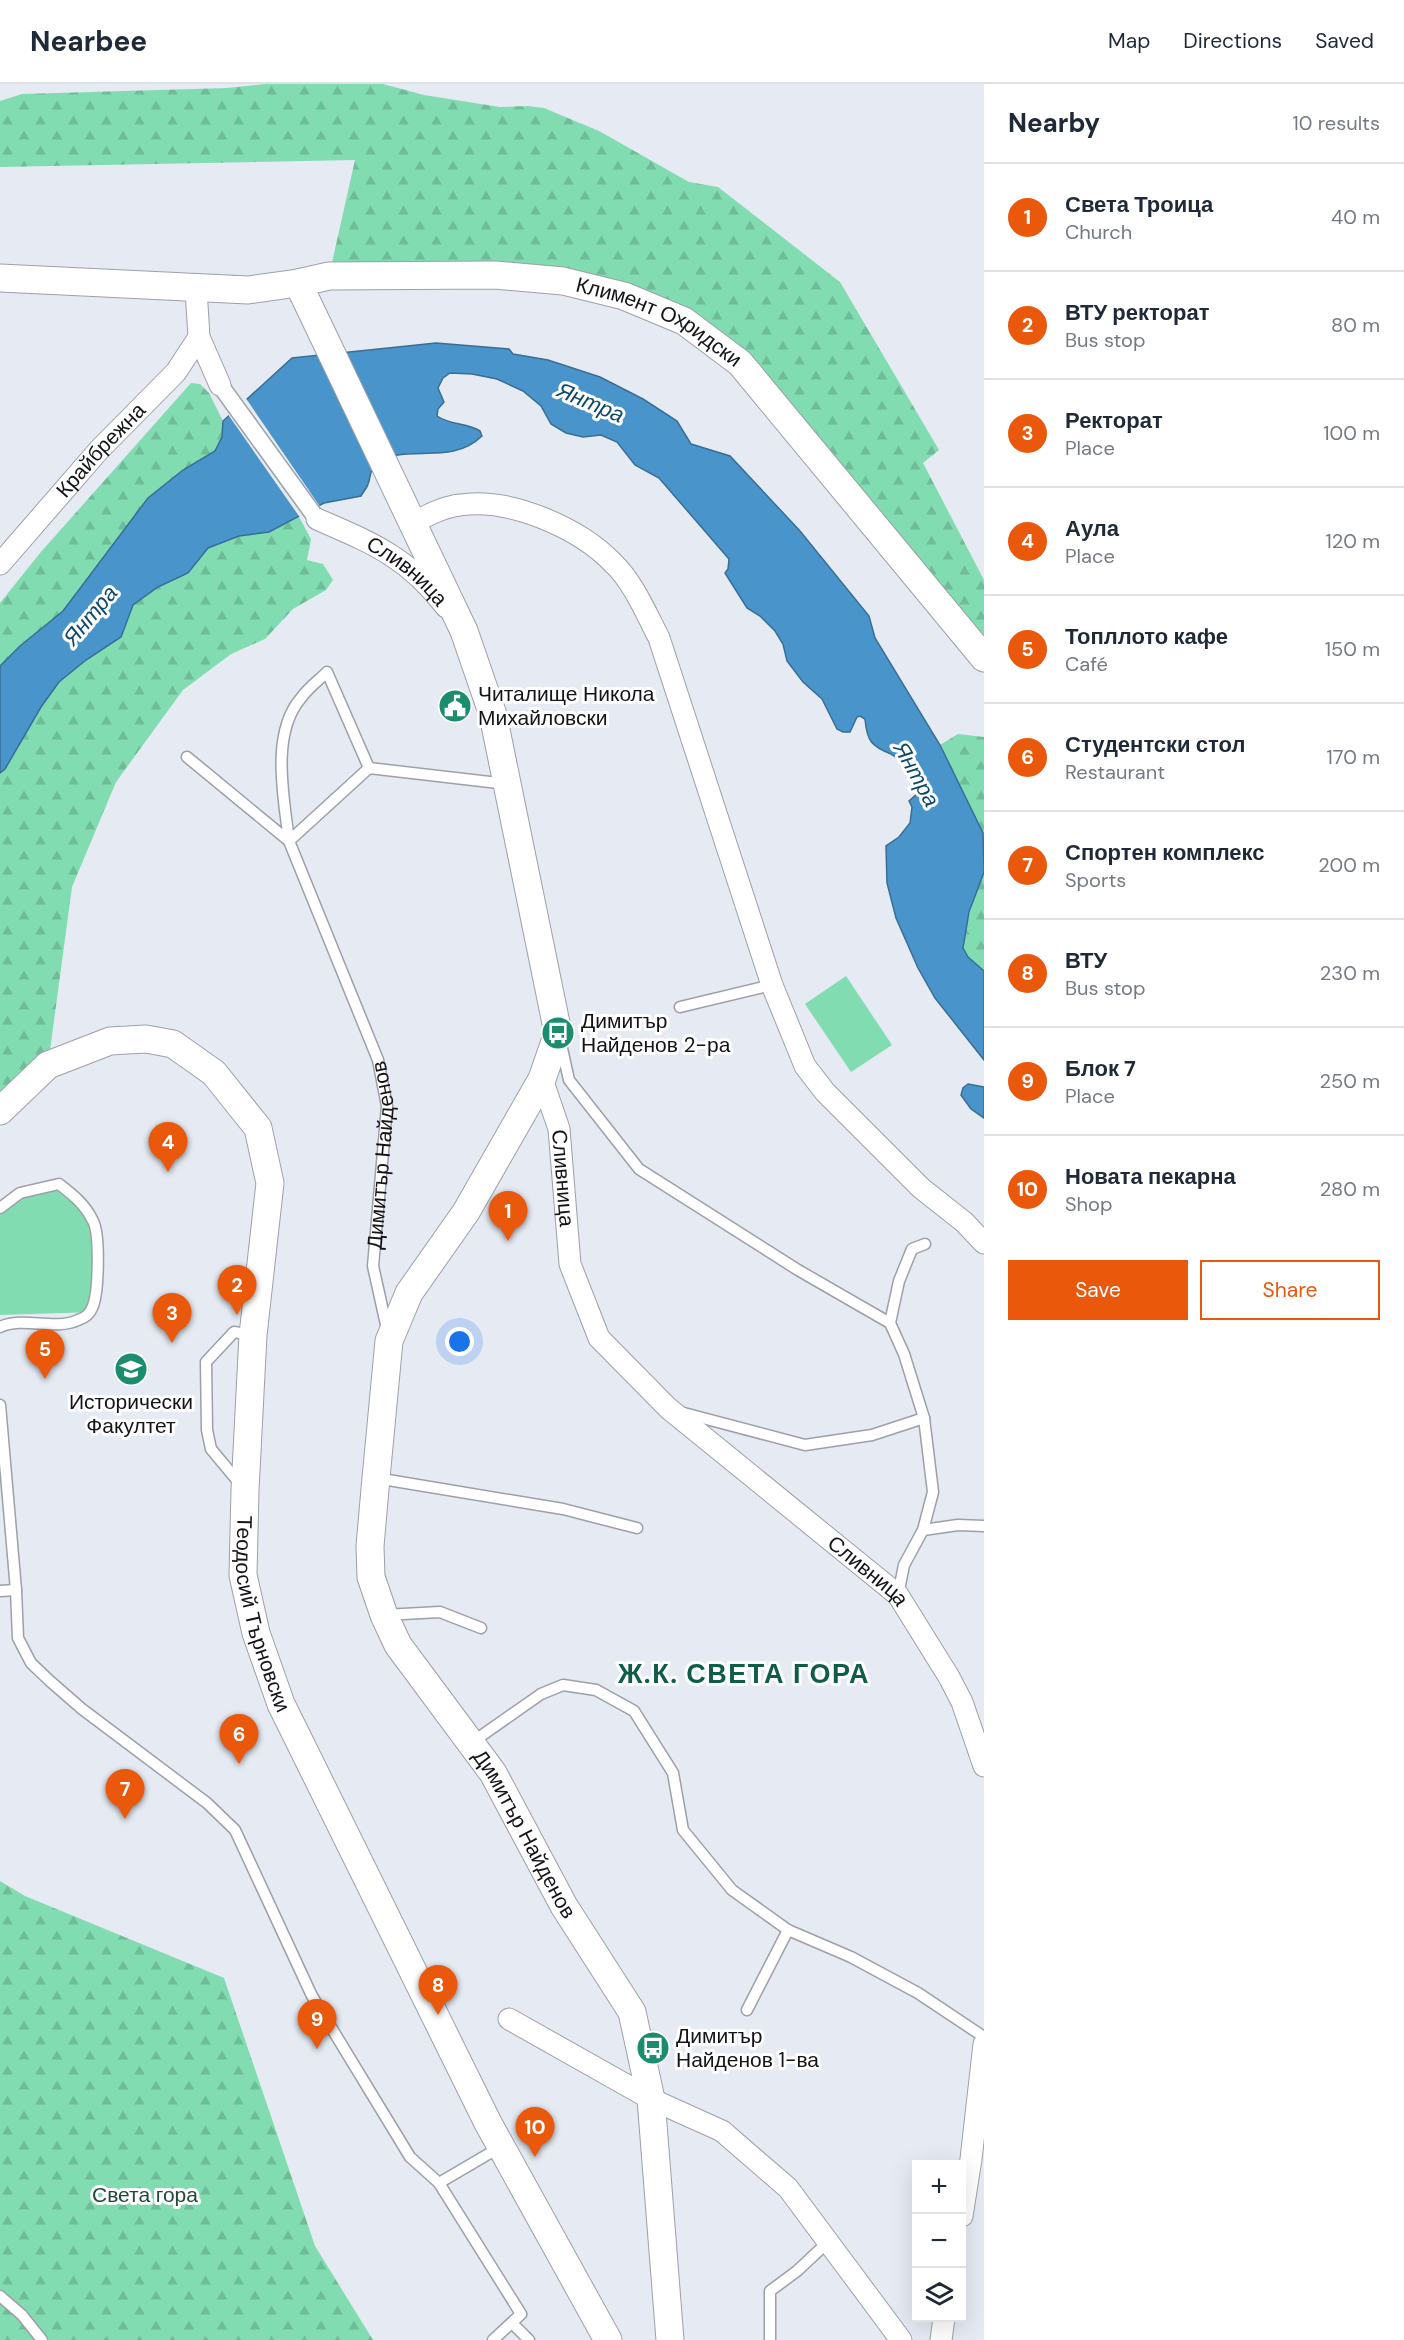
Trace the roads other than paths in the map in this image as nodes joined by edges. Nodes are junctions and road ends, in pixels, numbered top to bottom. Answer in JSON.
{"nodes":[{"id":1,"x":0,"y":278,"type":"edge"},
{"id":2,"x":298,"y":283,"type":"junction"},
{"id":3,"x":196,"y":289,"type":"junction"},
{"id":4,"x":199,"y":337,"type":"junction"},
{"id":5,"x":220,"y":385,"type":"joint"},
{"id":6,"x":408,"y":513,"type":"junction"},
{"id":7,"x":317,"y":519,"type":"joint"},
{"id":8,"x":0,"y":564,"type":"edge"},
{"id":9,"x":464,"y":631,"type":"junction"},
{"id":10,"x":984,"y":658,"type":"edge"},
{"id":11,"x":187,"y":757,"type":"dead end"},
{"id":12,"x":369,"y":768,"type":"junction"},
{"id":13,"x":507,"y":784,"type":"junction"},
{"id":14,"x":289,"y":841,"type":"junction"},
{"id":15,"x":772,"y":985,"type":"junction"},
{"id":16,"x":680,"y":1007,"type":"dead end"},
{"id":17,"x":558,"y":1033,"type":"junction"},
{"id":18,"x":542,"y":1079,"type":"junction"},
{"id":19,"x":0,"y":1111,"type":"edge"},
{"id":20,"x":0,"y":1209,"type":"edge"},
{"id":21,"x":984,"y":1242,"type":"edge"},
{"id":22,"x":925,"y":1244,"type":"dead end"},
{"id":23,"x":890,"y":1323,"type":"junction"},
{"id":24,"x":0,"y":1327,"type":"edge"},
{"id":25,"x":253,"y":1335,"type":"junction"},
{"id":26,"x":389,"y":1341,"type":"junction"},
{"id":27,"x":0,"y":1405,"type":"edge"},
{"id":28,"x":668,"y":1408,"type":"junction"},
{"id":29,"x":924,"y":1418,"type":"junction"},
{"id":30,"x":376,"y":1478,"type":"junction"},
{"id":31,"x":245,"y":1490,"type":"junction"},
{"id":32,"x":984,"y":1527,"type":"edge"},
{"id":33,"x":637,"y":1528,"type":"dead end"},
{"id":34,"x":922,"y":1530,"type":"junction"},
{"id":35,"x":16,"y":1590,"type":"junction"},
{"id":36,"x":0,"y":1591,"type":"edge"},
{"id":37,"x":898,"y":1595,"type":"junction"},
{"id":38,"x":384,"y":1615,"type":"junction"},
{"id":39,"x":481,"y":1629,"type":"dead end"},
{"id":40,"x":962,"y":1702,"type":"junction"},
{"id":41,"x":984,"y":1707,"type":"edge"},
{"id":42,"x":471,"y":1743,"type":"junction"},
{"id":43,"x":984,"y":1766,"type":"edge"},
{"id":44,"x":788,"y":1929,"type":"junction"},
{"id":45,"x":747,"y":2010,"type":"dead end"},
{"id":46,"x":509,"y":2019,"type":"dead end"},
{"id":47,"x":984,"y":2037,"type":"edge"},
{"id":48,"x":984,"y":2044,"type":"edge"},
{"id":49,"x":651,"y":2099,"type":"junction"},
{"id":50,"x":502,"y":2146,"type":"junction"},
{"id":51,"x":977,"y":2162,"type":"edge"},
{"id":52,"x":439,"y":2183,"type":"junction"},
{"id":53,"x":963,"y":2214,"type":"edge"},
{"id":54,"x":828,"y":2242,"type":"junction"},
{"id":55,"x":0,"y":2296,"type":"edge"},
{"id":56,"x":943,"y":2322,"type":"edge"},
{"id":57,"x":512,"y":2323,"type":"junction"},
{"id":58,"x":42,"y":2340,"type":"edge"},
{"id":59,"x":493,"y":2340,"type":"edge"},
{"id":60,"x":530,"y":2340,"type":"edge"},
{"id":61,"x":608,"y":2340,"type":"edge"},
{"id":62,"x":670,"y":2340,"type":"edge"},
{"id":63,"x":770,"y":2340,"type":"edge"},
{"id":64,"x":901,"y":2340,"type":"edge"},
{"id":65,"x":941,"y":2340,"type":"edge"}],
"edges":[{"from":1,"to":3,"type":"street","name":"Климент Охридски"},
{"from":2,"to":3,"type":"street","name":"Климент Охридски"},
{"from":2,"to":6,"type":"street"},
{"from":2,"to":10,"type":"street","name":"Климент Охридски"},
{"from":3,"to":4,"type":"street"},
{"from":4,"to":5,"type":"street"},
{"from":4,"to":8,"type":"street","name":"Крайбрежна"},
{"from":5,"to":7,"type":"street"},
{"from":6,"to":9,"type":"street"},
{"from":6,"to":15,"type":"street"},
{"from":7,"to":9,"type":"street","name":"Сливница"},
{"from":9,"to":13,"type":"street","name":"Сливница"},
{"from":11,"to":14,"type":"lane"},
{"from":12,"to":13,"type":"lane"},
{"from":12,"to":14,"type":"lane"},
{"from":12,"to":14,"type":"lane"},
{"from":13,"to":17,"type":"street","name":"Сливница"},
{"from":14,"to":26,"type":"lane","name":"Димитър Найденов"},
{"from":15,"to":16,"type":"lane"},
{"from":15,"to":21,"type":"street"},
{"from":17,"to":18,"type":"street"},
{"from":17,"to":23,"type":"lane"},
{"from":18,"to":26,"type":"street","name":"Димитър Найденов"},
{"from":18,"to":28,"type":"street","name":"Сливница"},
{"from":19,"to":25,"type":"street","name":"Теодосий Търновски"},
{"from":20,"to":24,"type":"lane"},
{"from":22,"to":23,"type":"lane"},
{"from":23,"to":29,"type":"lane"},
{"from":25,"to":31,"type":"street","name":"Теодосий Търновски"},
{"from":25,"to":31,"type":"lane"},
{"from":26,"to":30,"type":"street","name":"Димитър Найденов"},
{"from":27,"to":35,"type":"lane"},
{"from":28,"to":29,"type":"lane"},
{"from":28,"to":37,"type":"street","name":"Сливница"},
{"from":29,"to":34,"type":"lane"},
{"from":30,"to":33,"type":"lane"},
{"from":30,"to":38,"type":"street","name":"Димитър Найденов"},
{"from":31,"to":50,"type":"street","name":"Теодосий Търновски"},
{"from":32,"to":34,"type":"lane"},
{"from":34,"to":37,"type":"lane"},
{"from":35,"to":36,"type":"lane"},
{"from":35,"to":52,"type":"lane"},
{"from":37,"to":40,"type":"street","name":"Сливница"},
{"from":38,"to":39,"type":"lane"},
{"from":38,"to":42,"type":"street","name":"Димитър Найденов"},
{"from":40,"to":41,"type":"street"},
{"from":40,"to":43,"type":"street","name":"Сливница"},
{"from":42,"to":44,"type":"lane"},
{"from":42,"to":49,"type":"street","name":"Димитър Найденов"},
{"from":44,"to":45,"type":"lane"},
{"from":44,"to":47,"type":"lane"},
{"from":46,"to":49,"type":"street"},
{"from":48,"to":51,"type":"street"},
{"from":49,"to":54,"type":"street"},
{"from":49,"to":62,"type":"street","name":"Димитър Найденов"},
{"from":50,"to":52,"type":"lane"},
{"from":50,"to":61,"type":"street","name":"Теодосий Търновски"},
{"from":51,"to":53,"type":"street"},
{"from":52,"to":57,"type":"lane"},
{"from":54,"to":63,"type":"lane"},
{"from":54,"to":64,"type":"street"},
{"from":55,"to":58,"type":"lane"},
{"from":56,"to":65,"type":"street"},
{"from":57,"to":59,"type":"lane"},
{"from":57,"to":60,"type":"lane"}]}
